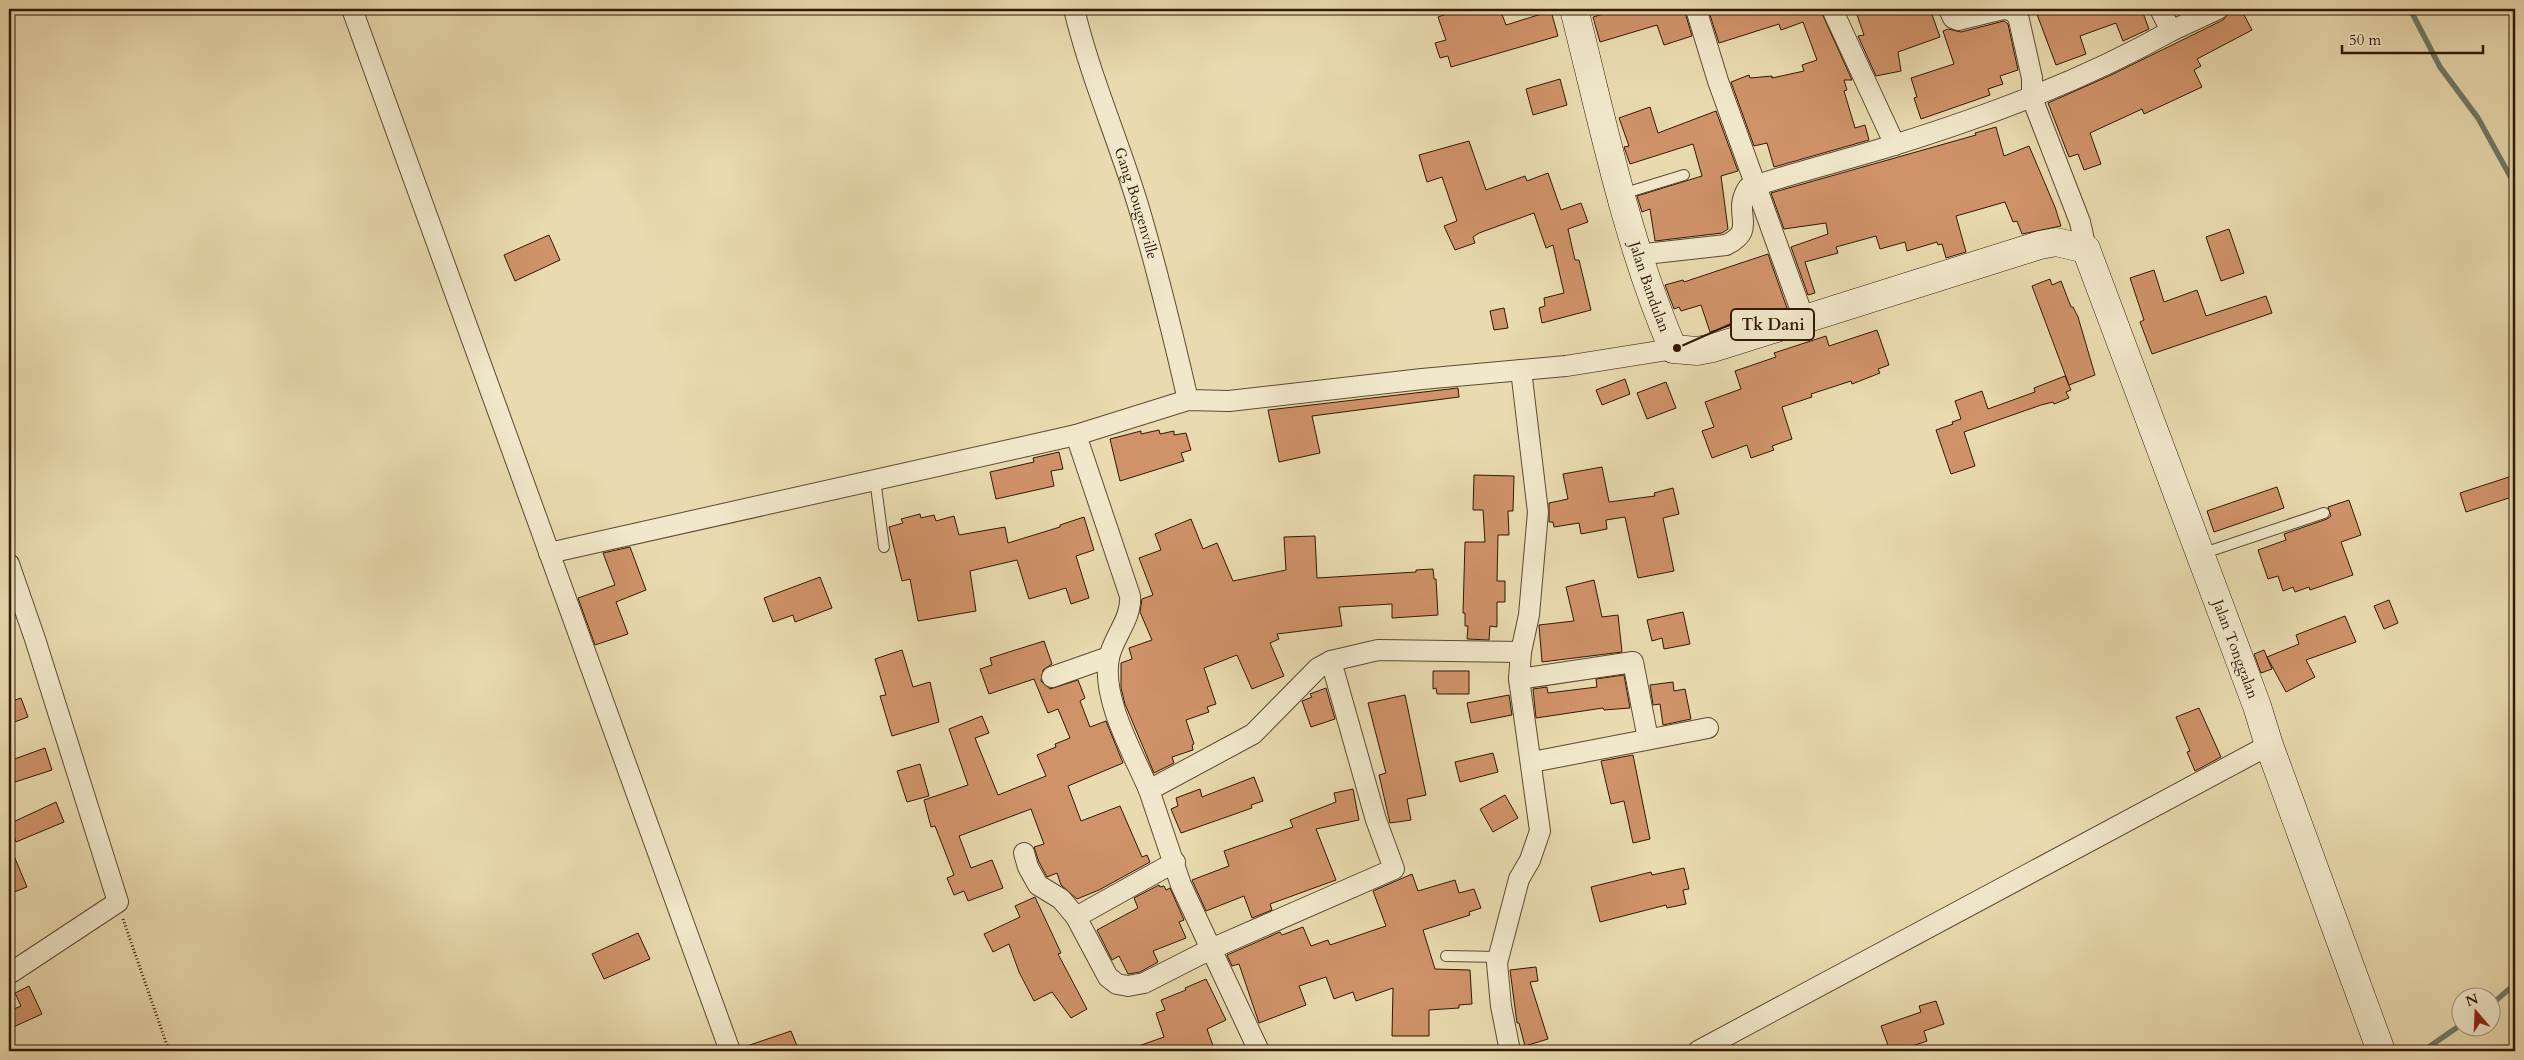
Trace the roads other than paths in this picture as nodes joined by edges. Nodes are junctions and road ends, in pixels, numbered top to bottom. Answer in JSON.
{"nodes":[{"id":1,"x":352,"y":9,"type":"edge"},
{"id":2,"x":1074,"y":9,"type":"edge"},
{"id":3,"x":1574,"y":9,"type":"edge"},
{"id":4,"x":1696,"y":9,"type":"edge"},
{"id":5,"x":1832,"y":9,"type":"edge"},
{"id":6,"x":1949,"y":9,"type":"edge"},
{"id":7,"x":2004,"y":9,"type":"edge"},
{"id":8,"x":2160,"y":9,"type":"edge"},
{"id":9,"x":2218,"y":9,"type":"edge"},
{"id":10,"x":2171,"y":31,"type":"junction"},
{"id":11,"x":2032,"y":98,"type":"junction"},
{"id":12,"x":1895,"y":145,"type":"junction"},
{"id":13,"x":1684,"y":175,"type":"dead end"},
{"id":14,"x":1755,"y":186,"type":"junction"},
{"id":15,"x":1621,"y":194,"type":"junction"},
{"id":16,"x":2086,"y":249,"type":"junction"},
{"id":17,"x":1636,"y":255,"type":"junction"},
{"id":18,"x":1804,"y":320,"type":"junction"},
{"id":19,"x":1673,"y":349,"type":"junction"},
{"id":20,"x":1521,"y":370,"type":"junction"},
{"id":21,"x":1188,"y":400,"type":"junction"},
{"id":22,"x":1076,"y":435,"type":"junction"},
{"id":23,"x":875,"y":479,"type":"junction"},
{"id":24,"x":2324,"y":513,"type":"dead end"},
{"id":25,"x":884,"y":547,"type":"dead end"},
{"id":26,"x":549,"y":553,"type":"junction"},
{"id":27,"x":2200,"y":554,"type":"junction"},
{"id":28,"x":11,"y":575,"type":"edge"},
{"id":29,"x":1521,"y":652,"type":"junction"},
{"id":30,"x":1109,"y":657,"type":"junction"},
{"id":31,"x":1331,"y":661,"type":"junction"},
{"id":32,"x":1052,"y":677,"type":"dead end"},
{"id":33,"x":1519,"y":679,"type":"junction"},
{"id":34,"x":1708,"y":728,"type":"dead end"},
{"id":35,"x":1648,"y":739,"type":"junction"},
{"id":36,"x":2269,"y":745,"type":"junction"},
{"id":37,"x":1532,"y":762,"type":"junction"},
{"id":38,"x":1148,"y":790,"type":"junction"},
{"id":39,"x":1024,"y":853,"type":"dead end"},
{"id":40,"x":1175,"y":862,"type":"junction"},
{"id":41,"x":1076,"y":918,"type":"junction"},
{"id":42,"x":1211,"y":949,"type":"junction"},
{"id":43,"x":1446,"y":956,"type":"dead end"},
{"id":44,"x":1499,"y":957,"type":"junction"},
{"id":45,"x":9,"y":974,"type":"edge"},
{"id":46,"x":730,"y":1051,"type":"edge"},
{"id":47,"x":1259,"y":1051,"type":"edge"},
{"id":48,"x":1510,"y":1051,"type":"edge"},
{"id":49,"x":1698,"y":1051,"type":"edge"},
{"id":50,"x":2381,"y":1051,"type":"edge"}],
"edges":[{"from":1,"to":26,"type":"street"},
{"from":2,"to":21,"type":"street","name":"Gang Bougenville"},
{"from":3,"to":15,"type":"street","name":"Jalan Bandulan"},
{"from":4,"to":14,"type":"street"},
{"from":5,"to":12,"type":"street"},
{"from":6,"to":7,"type":"street"},
{"from":7,"to":11,"type":"street"},
{"from":8,"to":10,"type":"street"},
{"from":9,"to":10,"type":"street"},
{"from":10,"to":11,"type":"street"},
{"from":11,"to":12,"type":"street"},
{"from":11,"to":16,"type":"street"},
{"from":12,"to":14,"type":"street"},
{"from":13,"to":15,"type":"lane"},
{"from":14,"to":17,"type":"street"},
{"from":14,"to":18,"type":"street"},
{"from":15,"to":17,"type":"street","name":"Jalan Bandulan"},
{"from":16,"to":18,"type":"street","name":"Jalan Bandulan"},
{"from":16,"to":27,"type":"street","name":"Jalan Tonggalan"},
{"from":17,"to":19,"type":"street","name":"Jalan Bandulan"},
{"from":18,"to":19,"type":"street","name":"Jalan Bandulan"},
{"from":19,"to":20,"type":"street"},
{"from":20,"to":21,"type":"street"},
{"from":20,"to":29,"type":"street"},
{"from":21,"to":22,"type":"street"},
{"from":22,"to":23,"type":"street"},
{"from":22,"to":30,"type":"street"},
{"from":23,"to":25,"type":"lane"},
{"from":23,"to":26,"type":"street"},
{"from":24,"to":27,"type":"lane"},
{"from":26,"to":46,"type":"street"},
{"from":27,"to":36,"type":"street","name":"Jalan Tonggalan"},
{"from":28,"to":45,"type":"street"},
{"from":29,"to":31,"type":"street"},
{"from":29,"to":33,"type":"street"},
{"from":30,"to":32,"type":"street"},
{"from":30,"to":38,"type":"street"},
{"from":31,"to":38,"type":"street"},
{"from":31,"to":42,"type":"street"},
{"from":33,"to":35,"type":"street"},
{"from":33,"to":37,"type":"street"},
{"from":34,"to":35,"type":"street"},
{"from":35,"to":37,"type":"street"},
{"from":36,"to":49,"type":"street"},
{"from":36,"to":50,"type":"street","name":"Jalan Tonggalan"},
{"from":37,"to":44,"type":"street"},
{"from":38,"to":40,"type":"street"},
{"from":39,"to":41,"type":"street"},
{"from":40,"to":41,"type":"street"},
{"from":40,"to":42,"type":"street"},
{"from":41,"to":42,"type":"street"},
{"from":42,"to":47,"type":"street"},
{"from":43,"to":44,"type":"lane"},
{"from":44,"to":48,"type":"street"}]}
